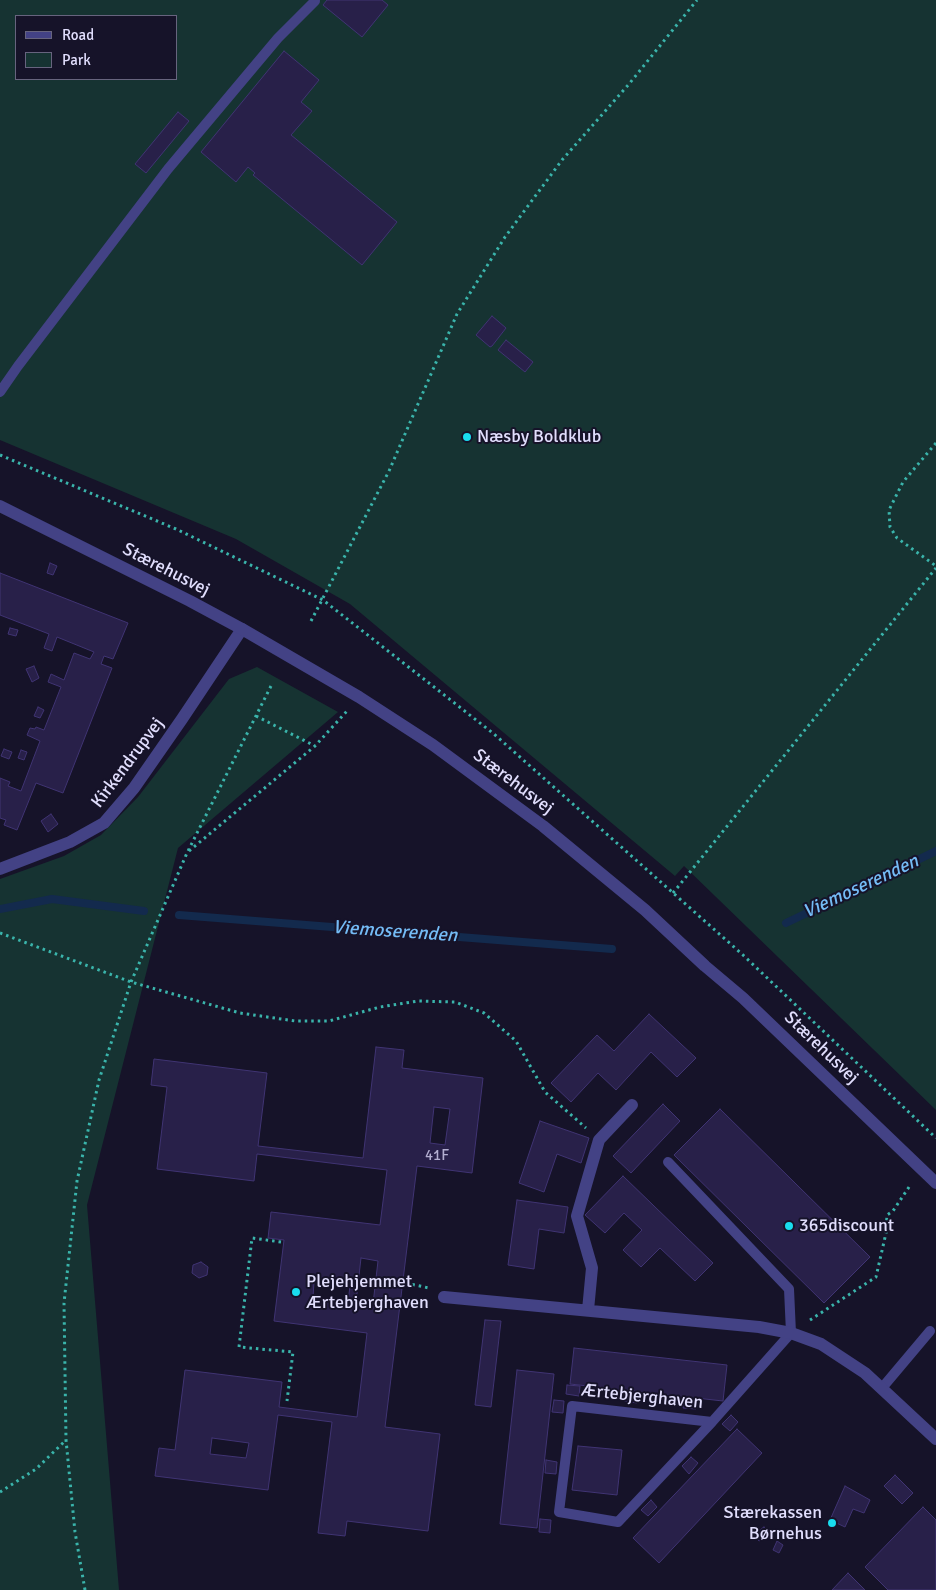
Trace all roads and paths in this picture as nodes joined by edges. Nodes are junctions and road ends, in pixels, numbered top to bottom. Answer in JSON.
{"nodes":[{"id":1,"x":698,"y":0,"type":"edge"},
{"id":2,"x":315,"y":1,"type":"edge"},
{"id":3,"x":0,"y":392,"type":"edge"},
{"id":4,"x":936,"y":443,"type":"edge"},
{"id":5,"x":0,"y":455,"type":"edge"},
{"id":6,"x":0,"y":506,"type":"edge"},
{"id":7,"x":936,"y":567,"type":"edge"},
{"id":8,"x":323,"y":600,"type":"junction"},
{"id":9,"x":311,"y":621,"type":"dead end"},
{"id":10,"x":242,"y":629,"type":"junction"},
{"id":11,"x":272,"y":684,"type":"dead end"},
{"id":12,"x":359,"y":697,"type":"junction"},
{"id":13,"x":256,"y":716,"type":"junction"},
{"id":14,"x":315,"y":746,"type":"junction"},
{"id":15,"x":187,"y":853,"type":"junction"},
{"id":16,"x":0,"y":869,"type":"edge"},
{"id":17,"x":672,"y":892,"type":"junction"},
{"id":18,"x":0,"y":933,"type":"edge"},
{"id":19,"x":131,"y":982,"type":"junction"},
{"id":20,"x":632,"y":1105,"type":"dead end"},
{"id":21,"x":936,"y":1138,"type":"edge"},
{"id":22,"x":599,"y":1140,"type":"junction"},
{"id":23,"x":668,"y":1162,"type":"dead end"},
{"id":24,"x":921,"y":1169,"type":"junction"},
{"id":25,"x":936,"y":1183,"type":"edge"},
{"id":26,"x":281,"y":1242,"type":"dead end"},
{"id":27,"x":444,"y":1297,"type":"dead end"},
{"id":28,"x":588,"y":1310,"type":"junction"},
{"id":29,"x":930,"y":1331,"type":"dead end"},
{"id":30,"x":791,"y":1333,"type":"junction"},
{"id":31,"x":882,"y":1388,"type":"junction"},
{"id":32,"x":287,"y":1401,"type":"dead end"},
{"id":33,"x":712,"y":1422,"type":"junction"},
{"id":34,"x":936,"y":1439,"type":"edge"},
{"id":35,"x":66,"y":1440,"type":"junction"},
{"id":36,"x":0,"y":1492,"type":"edge"},
{"id":37,"x":85,"y":1590,"type":"edge"}],
"edges":[{"from":1,"to":8,"type":"path"},
{"from":2,"to":3,"type":"lane"},
{"from":4,"to":7,"type":"path"},
{"from":5,"to":8,"type":"path"},
{"from":6,"to":10,"type":"street","name":"Stærehusvej"},
{"from":7,"to":17,"type":"path"},
{"from":8,"to":9,"type":"path"},
{"from":8,"to":17,"type":"path"},
{"from":10,"to":12,"type":"street","name":"Stærehusvej"},
{"from":10,"to":16,"type":"street","name":"Kirkendrupvej"},
{"from":11,"to":13,"type":"path"},
{"from":12,"to":14,"type":"path"},
{"from":12,"to":24,"type":"street","name":"Stærehusvej"},
{"from":13,"to":14,"type":"path"},
{"from":13,"to":15,"type":"path"},
{"from":14,"to":15,"type":"path"},
{"from":15,"to":19,"type":"path"},
{"from":17,"to":21,"type":"path"},
{"from":18,"to":19,"type":"path"},
{"from":19,"to":22,"type":"path"},
{"from":19,"to":35,"type":"path"},
{"from":20,"to":22,"type":"street"},
{"from":22,"to":28,"type":"street"},
{"from":23,"to":30,"type":"lane"},
{"from":24,"to":25,"type":"street","name":"Stærehusvej"},
{"from":24,"to":30,"type":"path"},
{"from":26,"to":32,"type":"path"},
{"from":27,"to":28,"type":"street"},
{"from":28,"to":30,"type":"street"},
{"from":29,"to":31,"type":"lane"},
{"from":30,"to":31,"type":"street"},
{"from":30,"to":33,"type":"lane","name":"Ærtebjerghaven"},
{"from":31,"to":34,"type":"street"},
{"from":33,"to":33,"type":"lane","name":"Ærtebjerghaven"},
{"from":35,"to":36,"type":"path"},
{"from":35,"to":37,"type":"path"}]}
